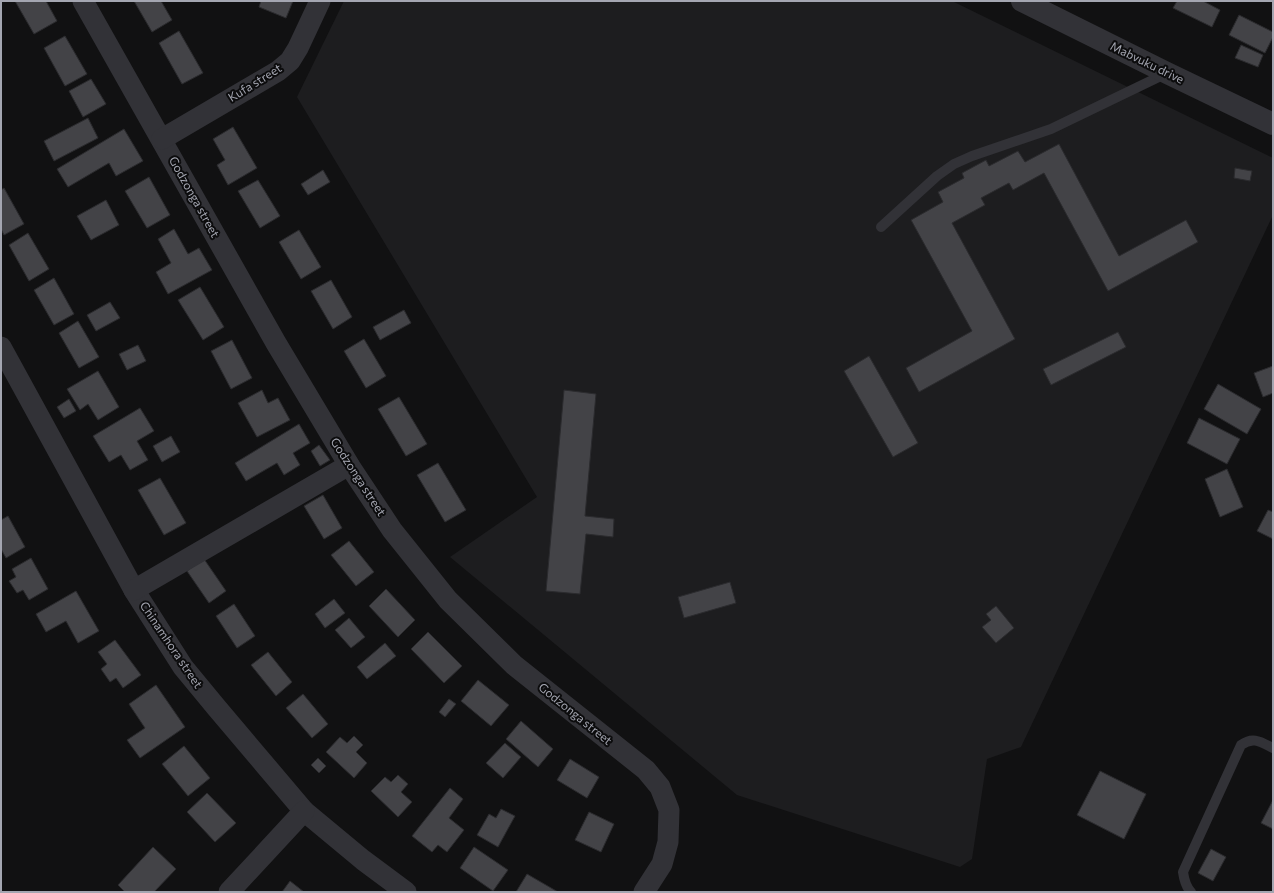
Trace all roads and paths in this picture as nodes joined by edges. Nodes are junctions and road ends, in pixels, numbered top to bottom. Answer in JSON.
{"nodes":[{"id":1,"x":83,"y":1,"type":"edge"},
{"id":2,"x":320,"y":1,"type":"edge"},
{"id":3,"x":1022,"y":1,"type":"edge"},
{"id":4,"x":1167,"y":73,"type":"junction"},
{"id":5,"x":1273,"y":124,"type":"edge"},
{"id":6,"x":162,"y":138,"type":"junction"},
{"id":7,"x":881,"y":227,"type":"dead end"},
{"id":8,"x":1,"y":347,"type":"edge"},
{"id":9,"x":349,"y":465,"type":"junction"},
{"id":10,"x":134,"y":590,"type":"junction"},
{"id":11,"x":1273,"y":748,"type":"edge"},
{"id":12,"x":304,"y":811,"type":"junction"},
{"id":13,"x":230,"y":892,"type":"edge"},
{"id":14,"x":406,"y":892,"type":"edge"},
{"id":15,"x":644,"y":892,"type":"edge"},
{"id":16,"x":1191,"y":892,"type":"edge"}],
"edges":[{"from":1,"to":6,"type":"street","name":"Godzonga street"},
{"from":2,"to":6,"type":"street","name":"Kufa street"},
{"from":3,"to":4,"type":"street","name":"Mabvuku drive"},
{"from":4,"to":5,"type":"street","name":"Mabvuku drive"},
{"from":4,"to":7,"type":"lane"},
{"from":6,"to":9,"type":"street","name":"Godzonga street"},
{"from":8,"to":10,"type":"street","name":"Chinamhora street"},
{"from":9,"to":10,"type":"street"},
{"from":9,"to":15,"type":"street","name":"Godzonga street"},
{"from":10,"to":12,"type":"street","name":"Chinamhora street"},
{"from":11,"to":16,"type":"lane"},
{"from":12,"to":13,"type":"street"},
{"from":12,"to":14,"type":"street","name":"Chinamhora street"}]}
